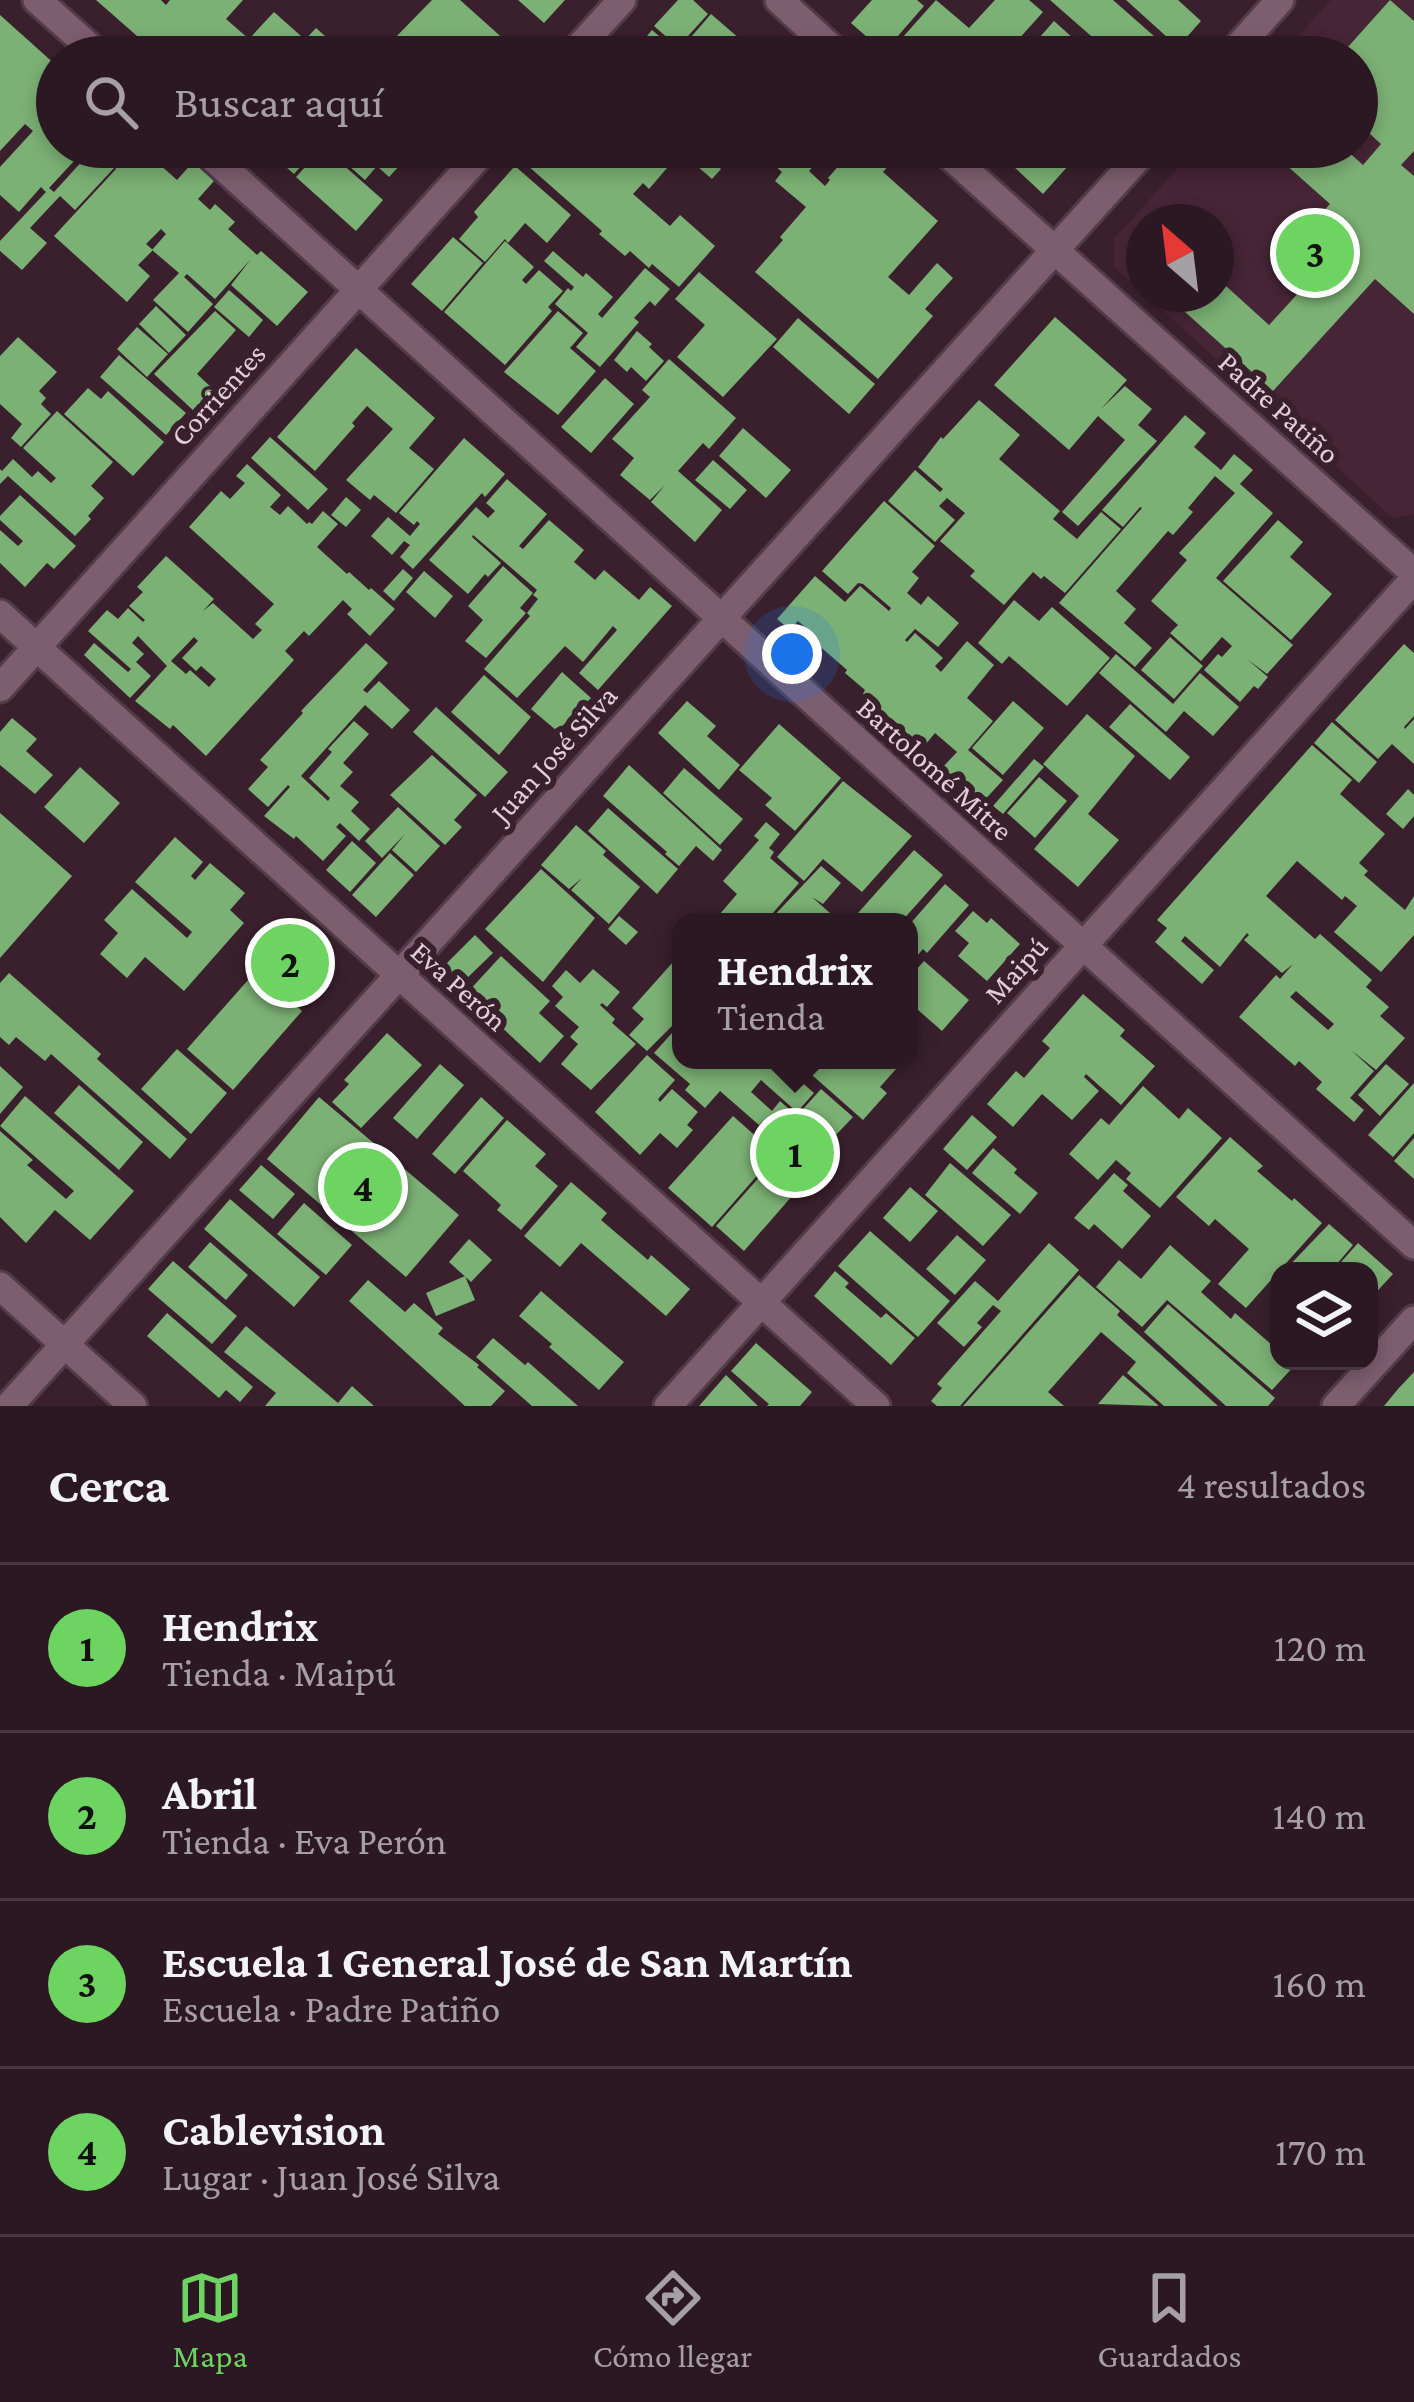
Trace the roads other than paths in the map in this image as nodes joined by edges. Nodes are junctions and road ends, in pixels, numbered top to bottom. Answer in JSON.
{"nodes":[{"id":1,"x":37,"y":0,"type":"edge"},
{"id":2,"x":622,"y":0,"type":"edge"},
{"id":3,"x":779,"y":0,"type":"edge"},
{"id":4,"x":1280,"y":0,"type":"edge"},
{"id":5,"x":77,"y":36,"type":"edge"},
{"id":6,"x":589,"y":36,"type":"edge"},
{"id":7,"x":818,"y":36,"type":"edge"},
{"id":8,"x":1248,"y":36,"type":"edge"},
{"id":9,"x":224,"y":168,"type":"edge"},
{"id":10,"x":468,"y":168,"type":"edge"},
{"id":11,"x":963,"y":168,"type":"edge"},
{"id":12,"x":1129,"y":168,"type":"edge"},
{"id":13,"x":1054,"y":250,"type":"junction"},
{"id":14,"x":358,"y":288,"type":"junction"},
{"id":15,"x":1414,"y":576,"type":"edge"},
{"id":16,"x":0,"y":614,"type":"edge"},
{"id":17,"x":720,"y":620,"type":"junction"},
{"id":18,"x":37,"y":646,"type":"junction"},
{"id":19,"x":0,"y":688,"type":"edge"},
{"id":20,"x":1083,"y":946,"type":"junction"},
{"id":21,"x":398,"y":976,"type":"junction"},
{"id":22,"x":1414,"y":1245,"type":"edge"},
{"id":23,"x":0,"y":1286,"type":"edge"},
{"id":24,"x":761,"y":1302,"type":"junction"},
{"id":25,"x":1414,"y":1320,"type":"edge"},
{"id":26,"x":64,"y":1345,"type":"junction"},
{"id":27,"x":9,"y":1406,"type":"edge"},
{"id":28,"x":133,"y":1406,"type":"edge"},
{"id":29,"x":668,"y":1406,"type":"edge"},
{"id":30,"x":876,"y":1406,"type":"edge"},
{"id":31,"x":1336,"y":1406,"type":"edge"}],
"edges":[{"from":1,"to":5,"type":"street"},
{"from":2,"to":6,"type":"street"},
{"from":3,"to":7,"type":"street"},
{"from":4,"to":8,"type":"street"},
{"from":9,"to":14,"type":"street","name":"Bartolomé Mitre"},
{"from":10,"to":14,"type":"street","name":"Corrientes"},
{"from":11,"to":13,"type":"street","name":"Padre Patiño"},
{"from":12,"to":13,"type":"street","name":"Juan José Silva"},
{"from":13,"to":15,"type":"street","name":"Padre Patiño"},
{"from":13,"to":17,"type":"street","name":"Juan José Silva"},
{"from":14,"to":17,"type":"street","name":"Bartolomé Mitre"},
{"from":14,"to":18,"type":"street","name":"Corrientes"},
{"from":15,"to":20,"type":"street","name":"Maipú"},
{"from":16,"to":18,"type":"street","name":"Eva Perón"},
{"from":17,"to":20,"type":"street","name":"Bartolomé Mitre"},
{"from":17,"to":21,"type":"street","name":"Juan José Silva"},
{"from":18,"to":19,"type":"street","name":"Corrientes"},
{"from":18,"to":21,"type":"street","name":"Eva Perón"},
{"from":20,"to":22,"type":"street","name":"Bartolomé Mitre"},
{"from":20,"to":24,"type":"street","name":"Maipú"},
{"from":21,"to":24,"type":"street","name":"Eva Perón"},
{"from":21,"to":26,"type":"street","name":"Juan José Silva"},
{"from":23,"to":26,"type":"street"},
{"from":24,"to":29,"type":"street","name":"Maipú"},
{"from":24,"to":30,"type":"street","name":"Eva Perón"},
{"from":25,"to":31,"type":"street"},
{"from":26,"to":27,"type":"street","name":"Juan José Silva"},
{"from":26,"to":28,"type":"street"}]}
